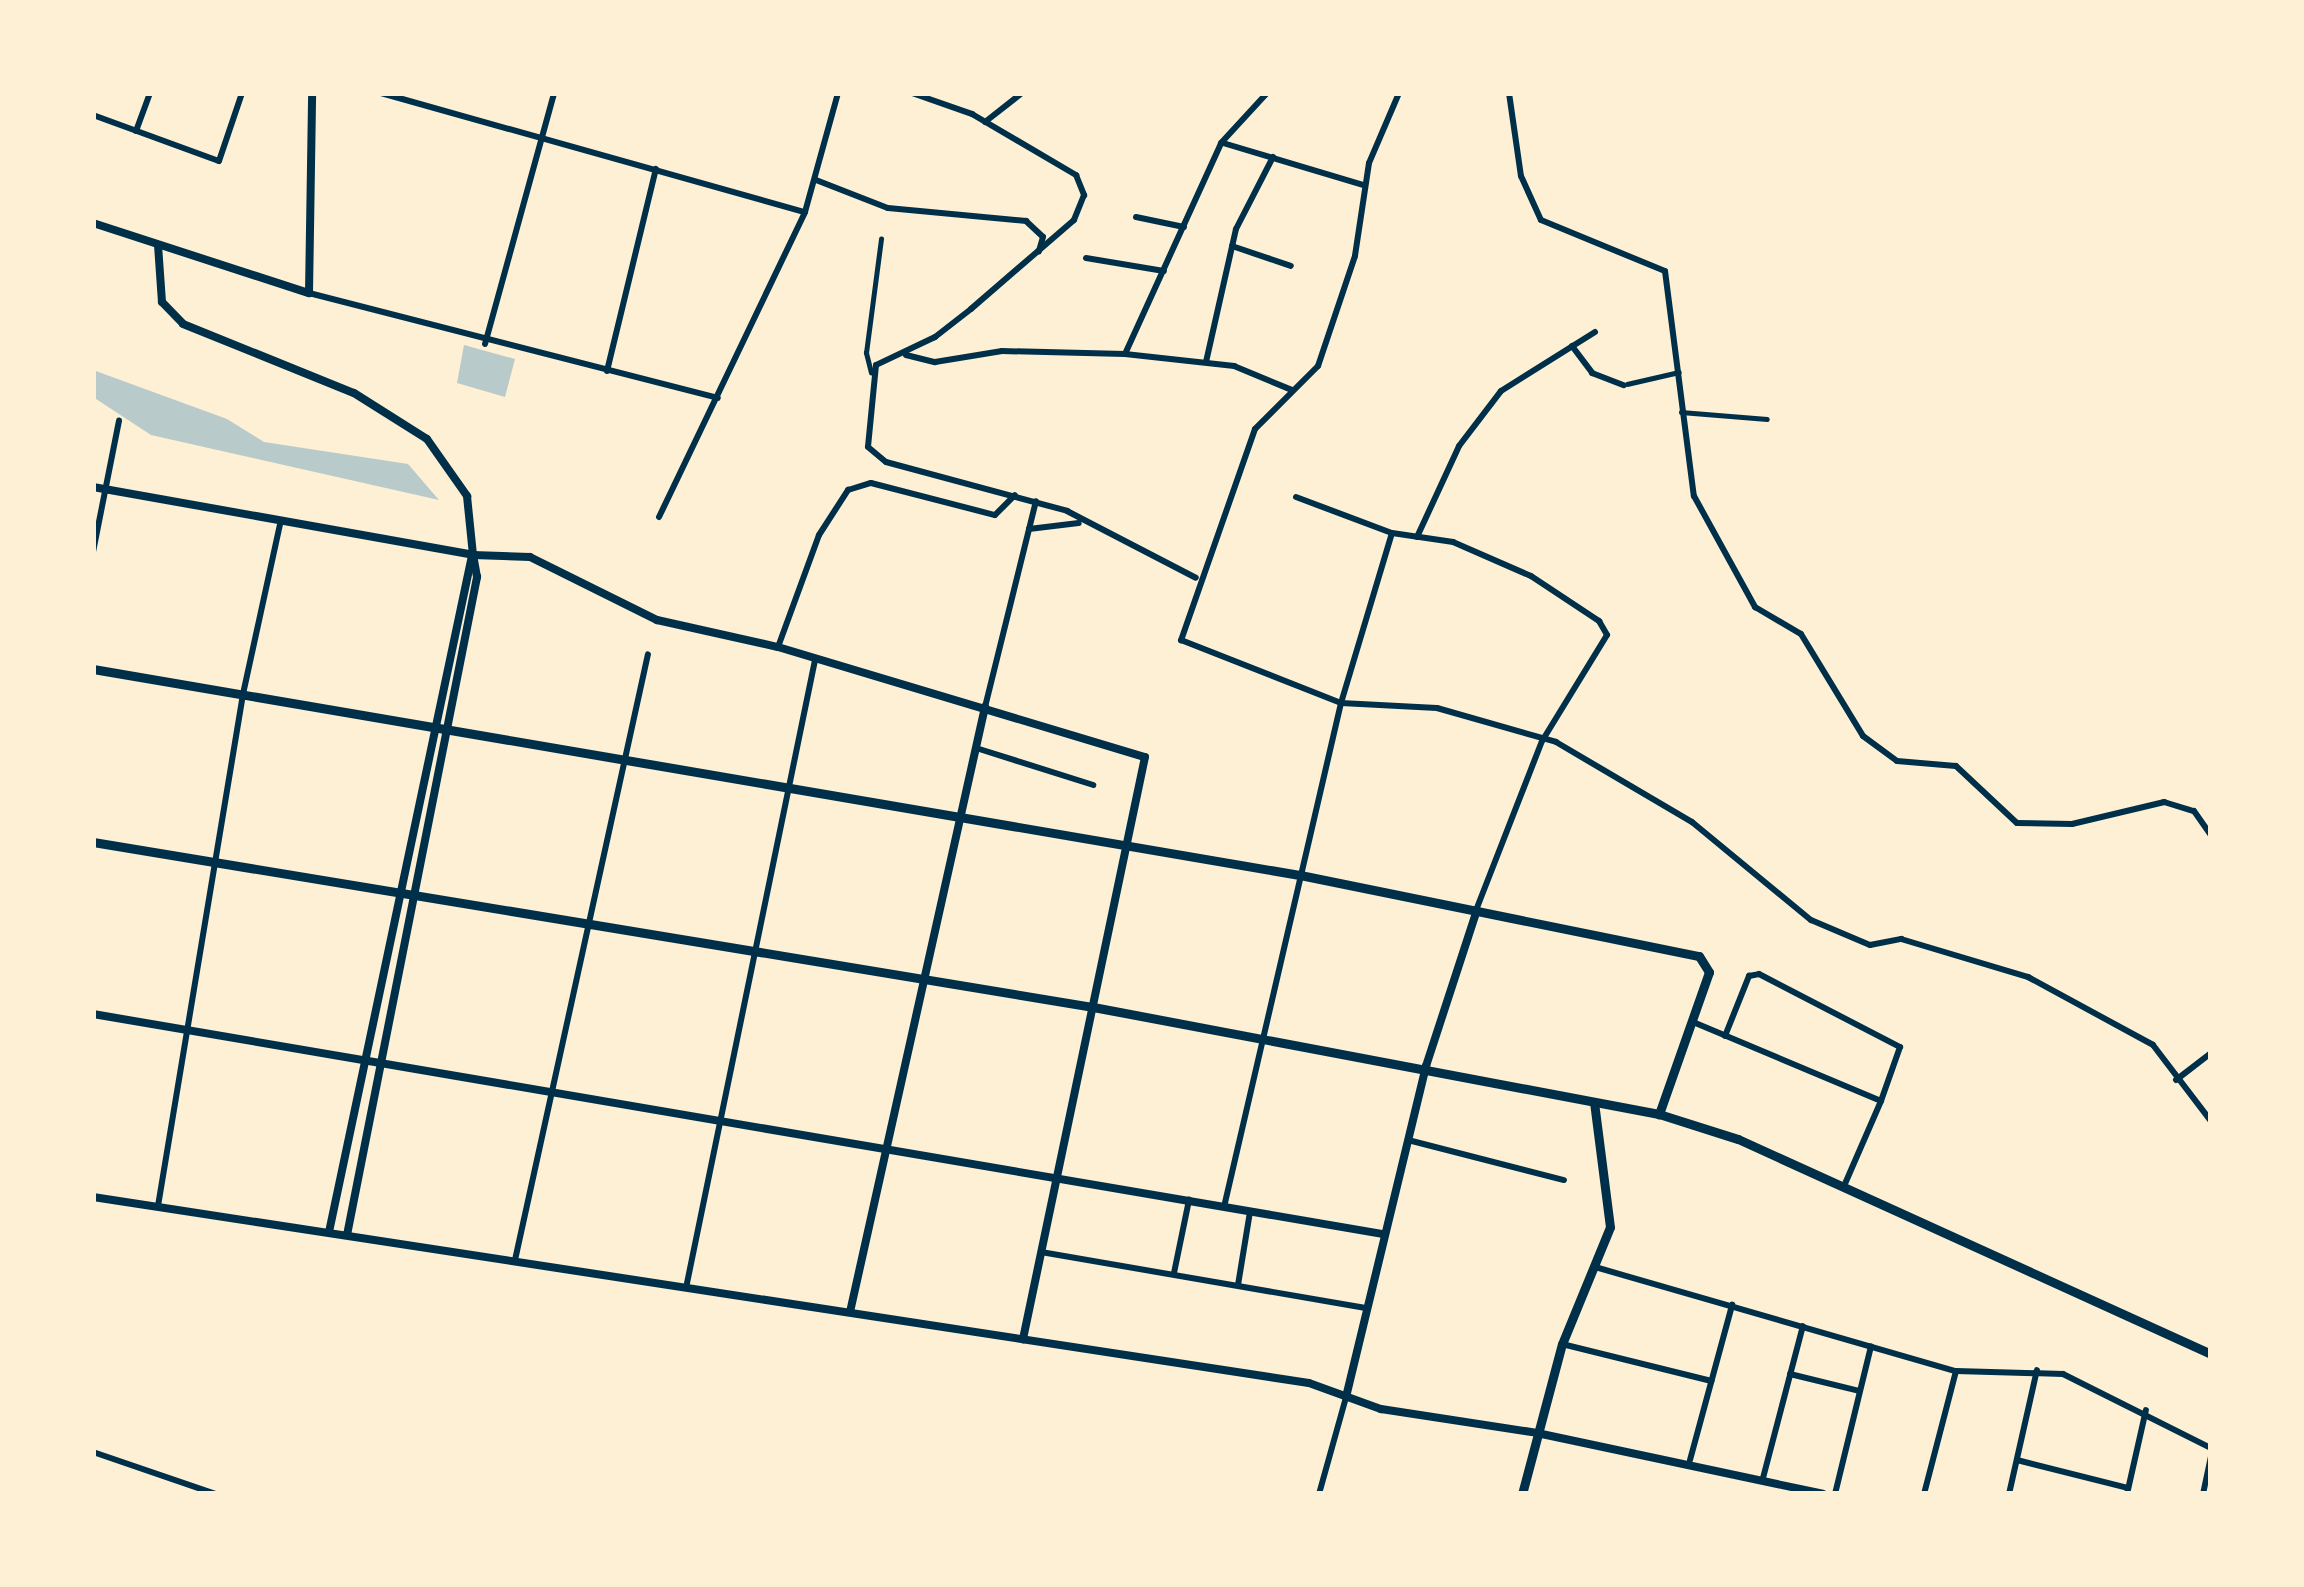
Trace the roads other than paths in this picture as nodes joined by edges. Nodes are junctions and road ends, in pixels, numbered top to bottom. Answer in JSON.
{"nodes":[{"id":1,"x":150,"y":93,"type":"edge"},
{"id":2,"x":242,"y":93,"type":"edge"},
{"id":3,"x":313,"y":93,"type":"edge"},
{"id":4,"x":381,"y":93,"type":"edge"},
{"id":5,"x":554,"y":93,"type":"edge"},
{"id":6,"x":838,"y":93,"type":"edge"},
{"id":7,"x":912,"y":93,"type":"edge"},
{"id":8,"x":1022,"y":93,"type":"edge"},
{"id":9,"x":1267,"y":93,"type":"edge"},
{"id":10,"x":1399,"y":93,"type":"edge"},
{"id":11,"x":1509,"y":93,"type":"edge"},
{"id":12,"x":93,"y":115,"type":"edge"},
{"id":13,"x":986,"y":122,"type":"junction"},
{"id":14,"x":136,"y":131,"type":"junction"},
{"id":15,"x":543,"y":136,"type":"junction"},
{"id":16,"x":1222,"y":143,"type":"junction"},
{"id":17,"x":1273,"y":158,"type":"junction"},
{"id":18,"x":656,"y":169,"type":"junction"},
{"id":19,"x":816,"y":180,"type":"junction"},
{"id":20,"x":1363,"y":184,"type":"junction"},
{"id":21,"x":805,"y":212,"type":"junction"},
{"id":22,"x":1136,"y":217,"type":"dead end"},
{"id":23,"x":93,"y":224,"type":"edge"},
{"id":24,"x":1184,"y":227,"type":"junction"},
{"id":25,"x":881,"y":239,"type":"dead end"},
{"id":26,"x":158,"y":245,"type":"junction"},
{"id":27,"x":1232,"y":246,"type":"junction"},
{"id":28,"x":1038,"y":254,"type":"junction"},
{"id":29,"x":1085,"y":258,"type":"dead end"},
{"id":30,"x":1291,"y":266,"type":"dead end"},
{"id":31,"x":1164,"y":271,"type":"junction"},
{"id":32,"x":309,"y":293,"type":"junction"},
{"id":33,"x":1595,"y":332,"type":"dead end"},
{"id":34,"x":485,"y":344,"type":"junction"},
{"id":35,"x":1572,"y":346,"type":"junction"},
{"id":36,"x":1125,"y":354,"type":"junction"},
{"id":37,"x":902,"y":355,"type":"junction"},
{"id":38,"x":1206,"y":362,"type":"junction"},
{"id":39,"x":607,"y":371,"type":"junction"},
{"id":40,"x":1679,"y":372,"type":"junction"},
{"id":41,"x":872,"y":373,"type":"junction"},
{"id":42,"x":1624,"y":385,"type":"joint"},
{"id":43,"x":1293,"y":391,"type":"junction"},
{"id":44,"x":718,"y":398,"type":"junction"},
{"id":45,"x":1681,"y":412,"type":"junction"},
{"id":46,"x":1767,"y":419,"type":"dead end"},
{"id":47,"x":119,"y":421,"type":"dead end"},
{"id":48,"x":99,"y":488,"type":"edge"},
{"id":49,"x":1015,"y":495,"type":"junction"},
{"id":50,"x":1296,"y":496,"type":"dead end"},
{"id":51,"x":1036,"y":501,"type":"junction"},
{"id":52,"x":659,"y":517,"type":"dead end"},
{"id":53,"x":281,"y":520,"type":"junction"},
{"id":54,"x":1082,"y":523,"type":"junction"},
{"id":55,"x":1029,"y":529,"type":"junction"},
{"id":56,"x":1392,"y":533,"type":"junction"},
{"id":57,"x":1417,"y":537,"type":"junction"},
{"id":58,"x":93,"y":552,"type":"edge"},
{"id":59,"x":472,"y":555,"type":"junction"},
{"id":60,"x":1196,"y":578,"type":"junction"},
{"id":61,"x":778,"y":647,"type":"junction"},
{"id":62,"x":648,"y":654,"type":"dead end"},
{"id":63,"x":815,"y":660,"type":"junction"},
{"id":64,"x":93,"y":669,"type":"edge"},
{"id":65,"x":243,"y":694,"type":"junction"},
{"id":66,"x":1341,"y":703,"type":"junction"},
{"id":67,"x":985,"y":707,"type":"junction"},
{"id":68,"x":434,"y":725,"type":"junction"},
{"id":69,"x":447,"y":728,"type":"junction"},
{"id":70,"x":1542,"y":741,"type":"junction"},
{"id":71,"x":976,"y":748,"type":"junction"},
{"id":72,"x":623,"y":763,"type":"junction"},
{"id":73,"x":1093,"y":785,"type":"dead end"},
{"id":74,"x":787,"y":788,"type":"junction"},
{"id":75,"x":957,"y":816,"type":"junction"},
{"id":76,"x":2211,"y":836,"type":"edge"},
{"id":77,"x":93,"y":842,"type":"edge"},
{"id":78,"x":1128,"y":848,"type":"junction"},
{"id":79,"x":214,"y":862,"type":"junction"},
{"id":80,"x":1300,"y":875,"type":"junction"},
{"id":81,"x":396,"y":892,"type":"junction"},
{"id":82,"x":412,"y":895,"type":"junction"},
{"id":83,"x":1477,"y":908,"type":"junction"},
{"id":84,"x":585,"y":924,"type":"junction"},
{"id":85,"x":752,"y":952,"type":"junction"},
{"id":86,"x":922,"y":980,"type":"junction"},
{"id":87,"x":1093,"y":1007,"type":"junction"},
{"id":88,"x":93,"y":1014,"type":"edge"},
{"id":89,"x":1693,"y":1022,"type":"junction"},
{"id":90,"x":186,"y":1029,"type":"junction"},
{"id":91,"x":1725,"y":1036,"type":"junction"},
{"id":92,"x":1262,"y":1038,"type":"junction"},
{"id":93,"x":2211,"y":1053,"type":"edge"},
{"id":94,"x":365,"y":1059,"type":"junction"},
{"id":95,"x":381,"y":1062,"type":"junction"},
{"id":96,"x":1426,"y":1066,"type":"junction"},
{"id":97,"x":2176,"y":1080,"type":"junction"},
{"id":98,"x":551,"y":1091,"type":"junction"},
{"id":99,"x":1881,"y":1101,"type":"junction"},
{"id":100,"x":1594,"y":1102,"type":"junction"},
{"id":101,"x":1659,"y":1114,"type":"junction"},
{"id":102,"x":718,"y":1119,"type":"junction"},
{"id":103,"x":2211,"y":1120,"type":"edge"},
{"id":104,"x":1408,"y":1140,"type":"junction"},
{"id":105,"x":885,"y":1148,"type":"junction"},
{"id":106,"x":1056,"y":1176,"type":"junction"},
{"id":107,"x":1564,"y":1180,"type":"dead end"},
{"id":108,"x":1844,"y":1188,"type":"junction"},
{"id":109,"x":93,"y":1197,"type":"edge"},
{"id":110,"x":1189,"y":1200,"type":"junction"},
{"id":111,"x":158,"y":1206,"type":"junction"},
{"id":112,"x":1224,"y":1207,"type":"junction"},
{"id":113,"x":1250,"y":1211,"type":"junction"},
{"id":114,"x":329,"y":1232,"type":"junction"},
{"id":115,"x":1383,"y":1234,"type":"junction"},
{"id":116,"x":347,"y":1235,"type":"junction"},
{"id":117,"x":1041,"y":1252,"type":"junction"},
{"id":118,"x":515,"y":1260,"type":"junction"},
{"id":119,"x":1594,"y":1267,"type":"junction"},
{"id":120,"x":1174,"y":1275,"type":"junction"},
{"id":121,"x":1238,"y":1286,"type":"junction"},
{"id":122,"x":686,"y":1288,"type":"junction"},
{"id":123,"x":1732,"y":1305,"type":"junction"},
{"id":124,"x":1364,"y":1308,"type":"junction"},
{"id":125,"x":850,"y":1312,"type":"junction"},
{"id":126,"x":1803,"y":1326,"type":"junction"},
{"id":127,"x":1023,"y":1339,"type":"junction"},
{"id":128,"x":1562,"y":1344,"type":"junction"},
{"id":129,"x":1871,"y":1346,"type":"junction"},
{"id":130,"x":2211,"y":1354,"type":"edge"},
{"id":131,"x":2038,"y":1370,"type":"junction"},
{"id":132,"x":1956,"y":1371,"type":"junction"},
{"id":133,"x":1790,"y":1374,"type":"junction"},
{"id":134,"x":1712,"y":1381,"type":"junction"},
{"id":135,"x":1859,"y":1391,"type":"junction"},
{"id":136,"x":1346,"y":1397,"type":"junction"},
{"id":137,"x":2146,"y":1410,"type":"junction"},
{"id":138,"x":1537,"y":1433,"type":"junction"},
{"id":139,"x":93,"y":1452,"type":"edge"},
{"id":140,"x":2211,"y":1452,"type":"edge"},
{"id":141,"x":1690,"y":1460,"type":"junction"},
{"id":142,"x":2017,"y":1460,"type":"junction"},
{"id":143,"x":1763,"y":1478,"type":"junction"},
{"id":144,"x":2128,"y":1491,"type":"edge"},
{"id":145,"x":216,"y":1494,"type":"edge"},
{"id":146,"x":1319,"y":1494,"type":"edge"},
{"id":147,"x":1522,"y":1494,"type":"edge"},
{"id":148,"x":1823,"y":1494,"type":"edge"},
{"id":149,"x":1835,"y":1494,"type":"edge"},
{"id":150,"x":1924,"y":1494,"type":"edge"},
{"id":151,"x":2009,"y":1494,"type":"edge"},
{"id":152,"x":2203,"y":1494,"type":"edge"}],
"edges":[{"from":1,"to":14,"type":"street"},
{"from":2,"to":14,"type":"street"},
{"from":3,"to":32,"type":"street"},
{"from":4,"to":15,"type":"street"},
{"from":5,"to":15,"type":"street"},
{"from":6,"to":19,"type":"street"},
{"from":7,"to":13,"type":"street"},
{"from":8,"to":13,"type":"street"},
{"from":9,"to":16,"type":"street"},
{"from":10,"to":20,"type":"street"},
{"from":11,"to":40,"type":"street"},
{"from":12,"to":14,"type":"street"},
{"from":13,"to":28,"type":"street"},
{"from":15,"to":18,"type":"street"},
{"from":15,"to":34,"type":"street"},
{"from":16,"to":17,"type":"street"},
{"from":16,"to":24,"type":"street"},
{"from":17,"to":20,"type":"street"},
{"from":17,"to":27,"type":"street"},
{"from":18,"to":21,"type":"street"},
{"from":18,"to":39,"type":"street"},
{"from":19,"to":21,"type":"street"},
{"from":19,"to":28,"type":"street"},
{"from":20,"to":43,"type":"street"},
{"from":21,"to":44,"type":"street"},
{"from":22,"to":24,"type":"street"},
{"from":23,"to":26,"type":"street"},
{"from":24,"to":31,"type":"street"},
{"from":25,"to":41,"type":"street"},
{"from":26,"to":32,"type":"street"},
{"from":26,"to":59,"type":"street"},
{"from":27,"to":30,"type":"street"},
{"from":27,"to":38,"type":"street"},
{"from":28,"to":37,"type":"street"},
{"from":29,"to":31,"type":"street"},
{"from":31,"to":36,"type":"street"},
{"from":32,"to":34,"type":"street"},
{"from":33,"to":35,"type":"street"},
{"from":34,"to":39,"type":"street"},
{"from":35,"to":42,"type":"street"},
{"from":35,"to":57,"type":"street"},
{"from":36,"to":37,"type":"street"},
{"from":36,"to":38,"type":"street"},
{"from":37,"to":41,"type":"street"},
{"from":38,"to":43,"type":"street"},
{"from":39,"to":44,"type":"street"},
{"from":40,"to":42,"type":"street"},
{"from":40,"to":45,"type":"street"},
{"from":41,"to":49,"type":"street"},
{"from":43,"to":60,"type":"street"},
{"from":44,"to":52,"type":"street"},
{"from":45,"to":46,"type":"street"},
{"from":45,"to":76,"type":"street"},
{"from":47,"to":48,"type":"street"},
{"from":48,"to":53,"type":"street"},
{"from":48,"to":58,"type":"street"},
{"from":49,"to":51,"type":"street"},
{"from":49,"to":61,"type":"street"},
{"from":50,"to":56,"type":"street"},
{"from":51,"to":54,"type":"street"},
{"from":51,"to":55,"type":"street"},
{"from":53,"to":59,"type":"street"},
{"from":53,"to":65,"type":"street"},
{"from":54,"to":55,"type":"street"},
{"from":54,"to":60,"type":"street"},
{"from":55,"to":67,"type":"street"},
{"from":56,"to":57,"type":"street"},
{"from":56,"to":66,"type":"street"},
{"from":57,"to":70,"type":"street"},
{"from":59,"to":61,"type":"street"},
{"from":59,"to":68,"type":"street"},
{"from":59,"to":69,"type":"street"},
{"from":60,"to":66,"type":"street"},
{"from":61,"to":63,"type":"street"},
{"from":62,"to":72,"type":"street"},
{"from":63,"to":67,"type":"street"},
{"from":63,"to":74,"type":"street"},
{"from":64,"to":65,"type":"main road"},
{"from":65,"to":68,"type":"main road"},
{"from":65,"to":79,"type":"street"},
{"from":66,"to":70,"type":"street"},
{"from":66,"to":80,"type":"street"},
{"from":67,"to":71,"type":"street"},
{"from":67,"to":78,"type":"street"},
{"from":68,"to":69,"type":"main road"},
{"from":68,"to":81,"type":"street"},
{"from":69,"to":72,"type":"main road"},
{"from":69,"to":82,"type":"street"},
{"from":70,"to":83,"type":"street"},
{"from":70,"to":97,"type":"street"},
{"from":71,"to":73,"type":"street"},
{"from":71,"to":75,"type":"street"},
{"from":72,"to":74,"type":"main road"},
{"from":72,"to":84,"type":"street"},
{"from":74,"to":75,"type":"main road"},
{"from":74,"to":85,"type":"street"},
{"from":75,"to":78,"type":"main road"},
{"from":75,"to":86,"type":"street"},
{"from":77,"to":79,"type":"main road"},
{"from":78,"to":80,"type":"main road"},
{"from":78,"to":87,"type":"street"},
{"from":79,"to":81,"type":"main road"},
{"from":79,"to":90,"type":"street"},
{"from":80,"to":83,"type":"main road"},
{"from":80,"to":92,"type":"street"},
{"from":81,"to":82,"type":"main road"},
{"from":81,"to":94,"type":"street"},
{"from":82,"to":84,"type":"main road"},
{"from":82,"to":95,"type":"street"},
{"from":83,"to":89,"type":"main road"},
{"from":83,"to":96,"type":"street"},
{"from":84,"to":85,"type":"main road"},
{"from":84,"to":98,"type":"street"},
{"from":85,"to":86,"type":"main road"},
{"from":85,"to":102,"type":"street"},
{"from":86,"to":87,"type":"main road"},
{"from":86,"to":105,"type":"street"},
{"from":87,"to":92,"type":"main road"},
{"from":87,"to":106,"type":"street"},
{"from":88,"to":90,"type":"street"},
{"from":89,"to":91,"type":"street"},
{"from":89,"to":101,"type":"main road"},
{"from":90,"to":94,"type":"street"},
{"from":90,"to":111,"type":"street"},
{"from":91,"to":99,"type":"street"},
{"from":91,"to":99,"type":"street"},
{"from":92,"to":96,"type":"main road"},
{"from":92,"to":112,"type":"street"},
{"from":93,"to":97,"type":"street"},
{"from":94,"to":95,"type":"street"},
{"from":94,"to":114,"type":"street"},
{"from":95,"to":98,"type":"street"},
{"from":95,"to":116,"type":"street"},
{"from":96,"to":100,"type":"main road"},
{"from":96,"to":104,"type":"street"},
{"from":97,"to":103,"type":"street"},
{"from":98,"to":102,"type":"street"},
{"from":98,"to":118,"type":"street"},
{"from":99,"to":108,"type":"street"},
{"from":100,"to":101,"type":"main road"},
{"from":100,"to":119,"type":"main road"},
{"from":101,"to":108,"type":"main road"},
{"from":102,"to":105,"type":"street"},
{"from":102,"to":122,"type":"street"},
{"from":104,"to":107,"type":"street"},
{"from":104,"to":115,"type":"street"},
{"from":105,"to":106,"type":"street"},
{"from":105,"to":125,"type":"street"},
{"from":106,"to":110,"type":"street"},
{"from":106,"to":117,"type":"street"},
{"from":108,"to":130,"type":"main road"},
{"from":109,"to":111,"type":"street"},
{"from":110,"to":112,"type":"street"},
{"from":110,"to":120,"type":"street"},
{"from":111,"to":114,"type":"street"},
{"from":112,"to":113,"type":"street"},
{"from":113,"to":115,"type":"street"},
{"from":113,"to":121,"type":"street"},
{"from":114,"to":116,"type":"street"},
{"from":115,"to":124,"type":"street"},
{"from":116,"to":118,"type":"street"},
{"from":117,"to":120,"type":"street"},
{"from":117,"to":127,"type":"street"},
{"from":118,"to":122,"type":"street"},
{"from":119,"to":123,"type":"street"},
{"from":119,"to":128,"type":"main road"},
{"from":120,"to":121,"type":"street"},
{"from":121,"to":124,"type":"street"},
{"from":122,"to":125,"type":"street"},
{"from":123,"to":126,"type":"street"},
{"from":123,"to":134,"type":"street"},
{"from":124,"to":136,"type":"street"},
{"from":125,"to":127,"type":"street"},
{"from":126,"to":129,"type":"street"},
{"from":126,"to":133,"type":"street"},
{"from":127,"to":136,"type":"street"},
{"from":128,"to":134,"type":"street"},
{"from":128,"to":138,"type":"main road"},
{"from":129,"to":132,"type":"street"},
{"from":129,"to":135,"type":"street"},
{"from":131,"to":132,"type":"street"},
{"from":131,"to":137,"type":"street"},
{"from":131,"to":142,"type":"street"},
{"from":132,"to":150,"type":"street"},
{"from":133,"to":135,"type":"street"},
{"from":133,"to":143,"type":"street"},
{"from":134,"to":141,"type":"street"},
{"from":135,"to":149,"type":"street"},
{"from":136,"to":138,"type":"street"},
{"from":136,"to":146,"type":"street"},
{"from":137,"to":140,"type":"street"},
{"from":137,"to":144,"type":"street"},
{"from":138,"to":141,"type":"street"},
{"from":138,"to":147,"type":"main road"},
{"from":139,"to":145,"type":"street"},
{"from":140,"to":152,"type":"street"},
{"from":141,"to":143,"type":"street"},
{"from":142,"to":144,"type":"street"},
{"from":142,"to":151,"type":"street"},
{"from":143,"to":148,"type":"street"}]}
